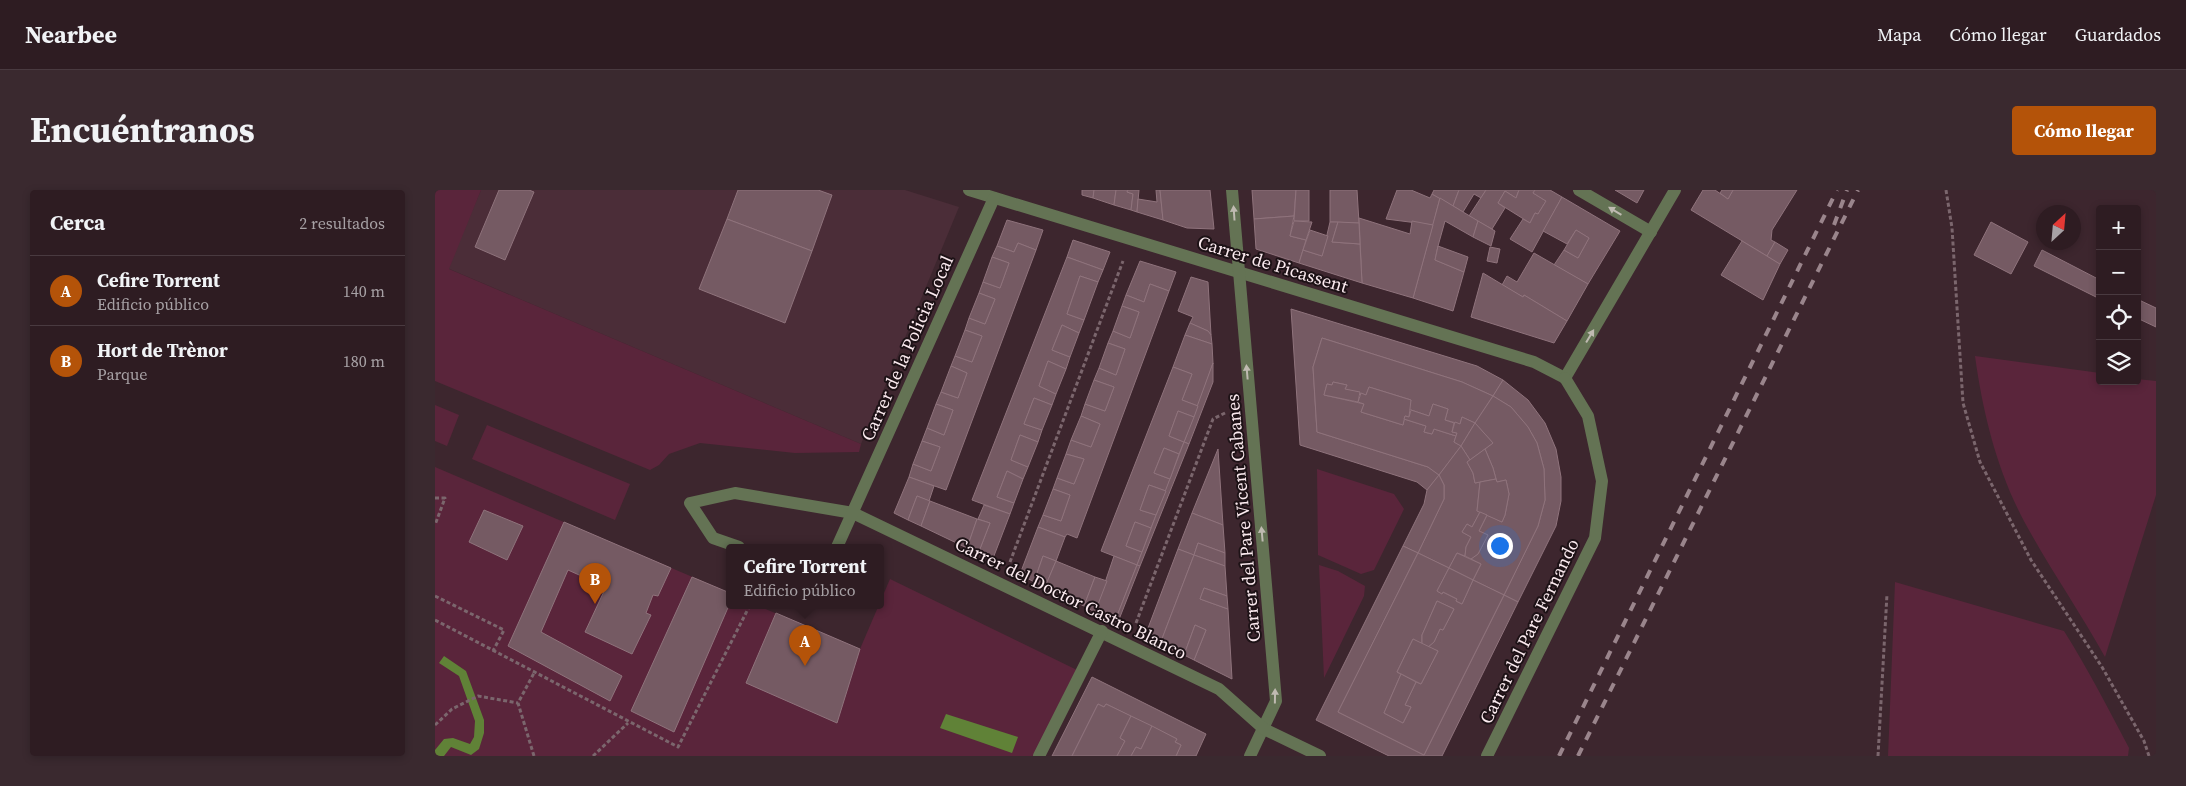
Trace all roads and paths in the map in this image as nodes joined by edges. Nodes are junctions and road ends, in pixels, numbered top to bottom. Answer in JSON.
{"nodes":[{"id":1,"x":969,"y":190,"type":"edge"},
{"id":2,"x":1232,"y":190,"type":"edge"},
{"id":3,"x":1579,"y":190,"type":"edge"},
{"id":4,"x":1675,"y":190,"type":"edge"},
{"id":5,"x":1947,"y":190,"type":"edge"},
{"id":6,"x":994,"y":198,"type":"junction"},
{"id":7,"x":1651,"y":232,"type":"junction"},
{"id":8,"x":1132,"y":239,"type":"junction"},
{"id":9,"x":1238,"y":271,"type":"junction"},
{"id":10,"x":1565,"y":378,"type":"junction"},
{"id":11,"x":1250,"y":400,"type":"junction"},
{"id":12,"x":435,"y":498,"type":"edge"},
{"id":13,"x":853,"y":513,"type":"junction"},
{"id":14,"x":435,"y":525,"type":"edge"},
{"id":15,"x":730,"y":544,"type":"edge"},
{"id":16,"x":838,"y":544,"type":"edge"},
{"id":17,"x":1002,"y":583,"type":"junction"},
{"id":18,"x":1887,"y":594,"type":"dead end"},
{"id":19,"x":435,"y":596,"type":"edge"},
{"id":20,"x":748,"y":609,"type":"edge"},
{"id":21,"x":435,"y":620,"type":"edge"},
{"id":22,"x":1101,"y":631,"type":"junction"},
{"id":23,"x":1129,"y":644,"type":"junction"},
{"id":24,"x":493,"y":651,"type":"junction"},
{"id":25,"x":534,"y":673,"type":"junction"},
{"id":26,"x":519,"y":703,"type":"junction"},
{"id":27,"x":628,"y":723,"type":"junction"},
{"id":28,"x":435,"y":725,"type":"edge"},
{"id":29,"x":1264,"y":729,"type":"junction"},
{"id":30,"x":534,"y":756,"type":"edge"},
{"id":31,"x":593,"y":756,"type":"edge"},
{"id":32,"x":1039,"y":756,"type":"edge"},
{"id":33,"x":1250,"y":756,"type":"edge"},
{"id":34,"x":1319,"y":756,"type":"edge"},
{"id":35,"x":1487,"y":756,"type":"edge"},
{"id":36,"x":1878,"y":756,"type":"edge"},
{"id":37,"x":2149,"y":756,"type":"edge"}],
"edges":[{"from":1,"to":6,"type":"street","name":"Carrer de Picassent"},
{"from":9,"to":2,"type":"street","name":"Carrer del Pare Vicent Cabanes","one_way":true},
{"from":7,"to":3,"type":"street","one_way":true},
{"from":4,"to":7,"type":"street"},
{"from":5,"to":37,"type":"path"},
{"from":6,"to":8,"type":"street","name":"Carrer de Picassent"},
{"from":6,"to":13,"type":"street","name":"Carrer de la Policia Local"},
{"from":10,"to":7,"type":"street","one_way":true},
{"from":8,"to":9,"type":"street","name":"Carrer de Picassent"},
{"from":8,"to":17,"type":"path"},
{"from":9,"to":10,"type":"street","name":"Carrer de Picassent"},
{"from":11,"to":9,"type":"street","name":"Carrer del Pare Vicent Cabanes","one_way":true},
{"from":10,"to":35,"type":"street","name":"Carrer del Pare Fernando"},
{"from":11,"to":23,"type":"path"},
{"from":29,"to":11,"type":"street","name":"Carrer del Pare Vicent Cabanes","one_way":true},
{"from":12,"to":14,"type":"path"},
{"from":13,"to":15,"type":"street"},
{"from":13,"to":16,"type":"street","name":"Carrer de la Policia Local"},
{"from":13,"to":17,"type":"street","name":"Carrer del Doctor Castro Blanco"},
{"from":17,"to":22,"type":"street","name":"Carrer del Doctor Castro Blanco"},
{"from":18,"to":36,"type":"path"},
{"from":19,"to":24,"type":"path"},
{"from":20,"to":27,"type":"path"},
{"from":21,"to":24,"type":"path"},
{"from":22,"to":23,"type":"street","name":"Carrer del Doctor Castro Blanco"},
{"from":22,"to":32,"type":"street"},
{"from":23,"to":29,"type":"street","name":"Carrer del Doctor Castro Blanco"},
{"from":24,"to":25,"type":"path"},
{"from":25,"to":26,"type":"path"},
{"from":25,"to":27,"type":"path"},
{"from":26,"to":28,"type":"path"},
{"from":26,"to":30,"type":"path"},
{"from":27,"to":31,"type":"path"},
{"from":29,"to":33,"type":"street","name":"Carrer del Pare Vicent Cabanes"},
{"from":29,"to":34,"type":"street","name":"Carrer del Doctor Castro Blanco"}]}
